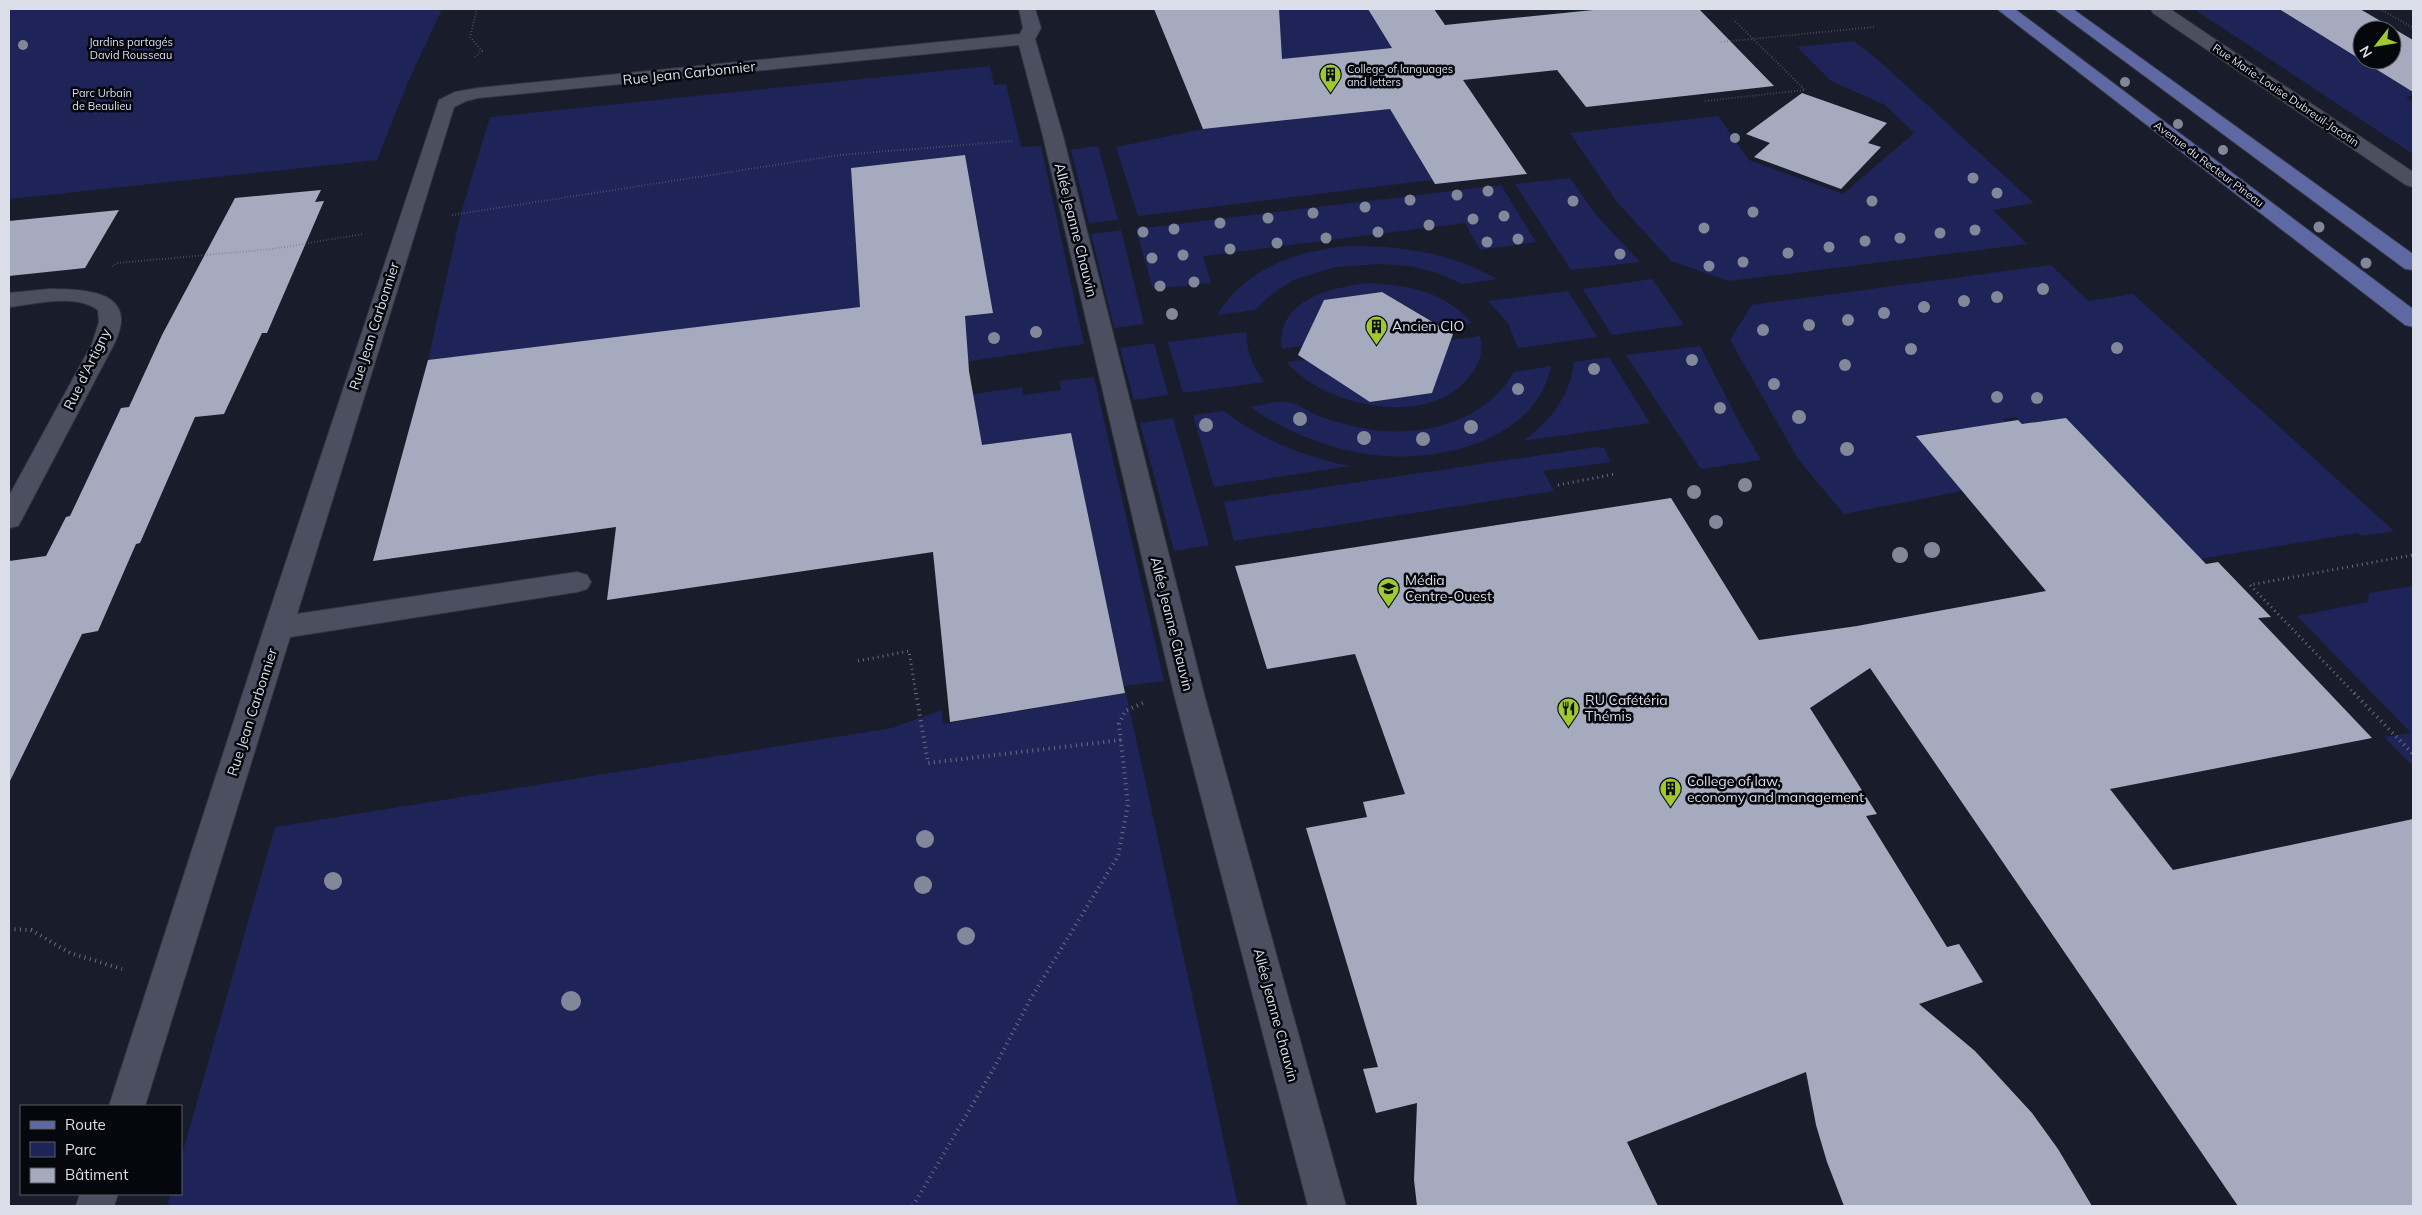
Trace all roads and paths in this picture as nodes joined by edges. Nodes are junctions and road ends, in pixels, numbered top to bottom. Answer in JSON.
{"nodes":[{"id":1,"x":477,"y":9,"type":"edge"},
{"id":2,"x":1027,"y":9,"type":"edge"},
{"id":3,"x":2005,"y":9,"type":"edge"},
{"id":4,"x":2062,"y":9,"type":"edge"},
{"id":5,"x":2158,"y":9,"type":"edge"},
{"id":6,"x":2380,"y":9,"type":"edge"},
{"id":7,"x":1735,"y":21,"type":"dead end"},
{"id":8,"x":1874,"y":27,"type":"dead end"},
{"id":9,"x":2413,"y":28,"type":"edge"},
{"id":10,"x":1026,"y":39,"type":"junction"},
{"id":11,"x":1753,"y":39,"type":"junction"},
{"id":12,"x":1721,"y":42,"type":"dead end"},
{"id":13,"x":452,"y":99,"type":"junction"},
{"id":14,"x":1705,"y":101,"type":"dead end"},
{"id":15,"x":1053,"y":136,"type":"junction"},
{"id":16,"x":2413,"y":181,"type":"edge"},
{"id":17,"x":407,"y":223,"type":"junction"},
{"id":18,"x":2413,"y":264,"type":"edge"},
{"id":19,"x":58,"y":294,"type":"junction"},
{"id":20,"x":9,"y":300,"type":"edge"},
{"id":21,"x":2413,"y":320,"type":"edge"},
{"id":22,"x":1615,"y":474,"type":"dead end"},
{"id":23,"x":1558,"y":485,"type":"dead end"},
{"id":24,"x":9,"y":518,"type":"edge"},
{"id":25,"x":2413,"y":555,"type":"edge"},
{"id":26,"x":577,"y":582,"type":"dead end"},
{"id":27,"x":278,"y":628,"type":"junction"},
{"id":28,"x":858,"y":661,"type":"dead end"},
{"id":29,"x":1190,"y":694,"type":"junction"},
{"id":30,"x":1121,"y":740,"type":"junction"},
{"id":31,"x":2413,"y":754,"type":"edge"},
{"id":32,"x":9,"y":929,"type":"edge"},
{"id":33,"x":172,"y":963,"type":"junction"},
{"id":34,"x":127,"y":1105,"type":"edge"},
{"id":35,"x":913,"y":1206,"type":"edge"},
{"id":36,"x":1327,"y":1206,"type":"edge"}],
"edges":[{"from":1,"to":13,"type":"path"},
{"from":2,"to":10,"type":"street"},
{"from":3,"to":21,"type":"main road","name":"Avenue du Recteur Pineau"},
{"from":4,"to":18,"type":"main road"},
{"from":5,"to":16,"type":"street","name":"Rue Marie-Louise Dubreuil-Jacotin"},
{"from":6,"to":9,"type":"path"},
{"from":7,"to":11,"type":"path"},
{"from":8,"to":11,"type":"path"},
{"from":10,"to":13,"type":"street","name":"Rue Jean Carbonnier"},
{"from":10,"to":15,"type":"street","name":"Allée Jeanne Chauvin"},
{"from":11,"to":12,"type":"path"},
{"from":11,"to":14,"type":"path"},
{"from":13,"to":17,"type":"street","name":"Rue Jean Carbonnier"},
{"from":15,"to":17,"type":"path"},
{"from":15,"to":29,"type":"street","name":"Allée Jeanne Chauvin"},
{"from":17,"to":19,"type":"path"},
{"from":17,"to":27,"type":"street","name":"Rue Jean Carbonnier"},
{"from":19,"to":20,"type":"street","name":"Rue d'Artigny"},
{"from":19,"to":24,"type":"street","name":"Rue d'Artigny"},
{"from":22,"to":23,"type":"path"},
{"from":25,"to":31,"type":"path"},
{"from":26,"to":27,"type":"street"},
{"from":27,"to":33,"type":"street","name":"Rue Jean Carbonnier"},
{"from":28,"to":30,"type":"path"},
{"from":29,"to":30,"type":"path"},
{"from":29,"to":36,"type":"street","name":"Allée Jeanne Chauvin"},
{"from":30,"to":35,"type":"path"},
{"from":32,"to":33,"type":"path"},
{"from":33,"to":34,"type":"street","name":"Rue Jean Carbonnier"}]}
